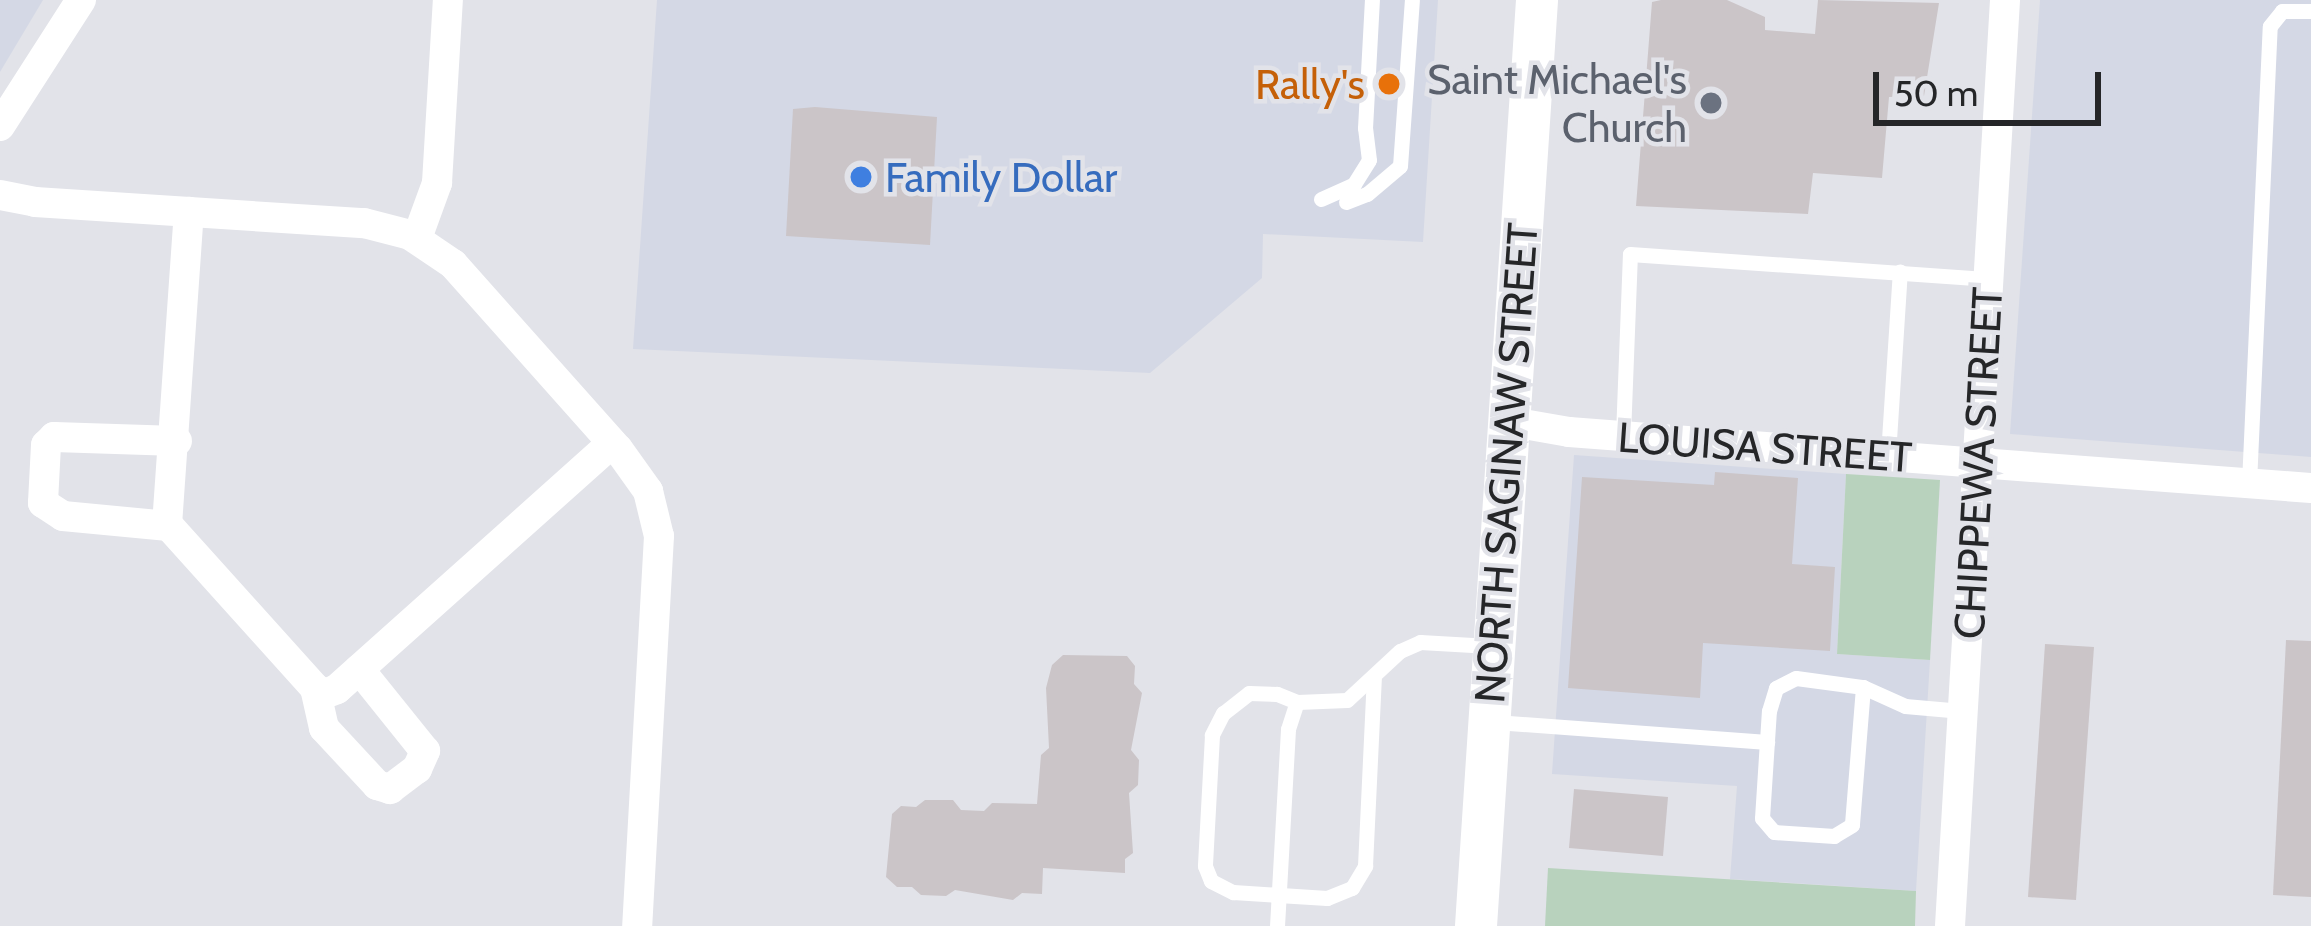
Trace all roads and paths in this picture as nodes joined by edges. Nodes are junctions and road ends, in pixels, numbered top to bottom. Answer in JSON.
{"nodes":[{"id":1,"x":81,"y":0,"type":"edge"},
{"id":2,"x":448,"y":0,"type":"edge"},
{"id":3,"x":1372,"y":0,"type":"edge"},
{"id":4,"x":1412,"y":0,"type":"edge"},
{"id":5,"x":1537,"y":0,"type":"edge"},
{"id":6,"x":2005,"y":0,"type":"edge"},
{"id":7,"x":2311,"y":11,"type":"edge"},
{"id":8,"x":0,"y":126,"type":"edge"},
{"id":9,"x":0,"y":195,"type":"edge"},
{"id":10,"x":1321,"y":199,"type":"dead end"},
{"id":11,"x":1346,"y":202,"type":"dead end"},
{"id":12,"x":189,"y":212,"type":"junction"},
{"id":13,"x":417,"y":238,"type":"junction"},
{"id":14,"x":1900,"y":272,"type":"junction"},
{"id":15,"x":1989,"y":279,"type":"junction"},
{"id":16,"x":1506,"y":421,"type":"junction"},
{"id":17,"x":1623,"y":436,"type":"junction"},
{"id":18,"x":177,"y":441,"type":"junction"},
{"id":19,"x":613,"y":443,"type":"junction"},
{"id":20,"x":1888,"y":455,"type":"junction"},
{"id":21,"x":1981,"y":464,"type":"junction"},
{"id":22,"x":2249,"y":483,"type":"junction"},
{"id":23,"x":2311,"y":488,"type":"edge"},
{"id":24,"x":167,"y":525,"type":"junction"},
{"id":25,"x":1493,"y":647,"type":"junction"},
{"id":26,"x":359,"y":669,"type":"junction"},
{"id":27,"x":1374,"y":678,"type":"junction"},
{"id":28,"x":1863,"y":687,"type":"junction"},
{"id":29,"x":319,"y":696,"type":"junction"},
{"id":30,"x":1297,"y":702,"type":"junction"},
{"id":31,"x":1963,"y":711,"type":"junction"},
{"id":32,"x":1488,"y":722,"type":"junction"},
{"id":33,"x":1767,"y":742,"type":"junction"},
{"id":34,"x":1279,"y":896,"type":"junction"},
{"id":35,"x":637,"y":926,"type":"edge"},
{"id":36,"x":1277,"y":926,"type":"edge"},
{"id":37,"x":1476,"y":926,"type":"edge"},
{"id":38,"x":1950,"y":926,"type":"edge"}],
"edges":[{"from":1,"to":8,"type":"street"},
{"from":2,"to":13,"type":"street"},
{"from":3,"to":10,"type":"lane"},
{"from":4,"to":11,"type":"lane"},
{"from":5,"to":16,"type":"main road","name":"NORTH SAGINAW STREET"},
{"from":6,"to":15,"type":"street","name":"CHIPPEWA STREET"},
{"from":7,"to":22,"type":"lane"},
{"from":9,"to":12,"type":"street"},
{"from":12,"to":13,"type":"street"},
{"from":12,"to":18,"type":"street"},
{"from":13,"to":19,"type":"street"},
{"from":14,"to":15,"type":"lane"},
{"from":14,"to":17,"type":"lane"},
{"from":14,"to":20,"type":"lane"},
{"from":15,"to":21,"type":"street","name":"CHIPPEWA STREET"},
{"from":16,"to":17,"type":"street","name":"LOUISA STREET"},
{"from":16,"to":25,"type":"main road","name":"NORTH SAGINAW STREET"},
{"from":17,"to":20,"type":"street","name":"LOUISA STREET"},
{"from":18,"to":24,"type":"street"},
{"from":18,"to":24,"type":"street"},
{"from":19,"to":26,"type":"street"},
{"from":19,"to":35,"type":"street"},
{"from":20,"to":21,"type":"street","name":"LOUISA STREET"},
{"from":21,"to":22,"type":"street","name":"LOUISA STREET"},
{"from":21,"to":31,"type":"street","name":"CHIPPEWA STREET"},
{"from":22,"to":23,"type":"street","name":"LOUISA STREET"},
{"from":24,"to":29,"type":"street"},
{"from":25,"to":27,"type":"lane"},
{"from":25,"to":32,"type":"main road","name":"NORTH SAGINAW STREET"},
{"from":26,"to":29,"type":"street"},
{"from":26,"to":29,"type":"street"},
{"from":27,"to":30,"type":"lane"},
{"from":27,"to":34,"type":"lane"},
{"from":28,"to":31,"type":"lane"},
{"from":28,"to":33,"type":"lane"},
{"from":28,"to":33,"type":"lane"},
{"from":30,"to":34,"type":"lane"},
{"from":30,"to":34,"type":"lane"},
{"from":31,"to":38,"type":"street","name":"CHIPPEWA STREET"},
{"from":32,"to":33,"type":"lane"},
{"from":32,"to":37,"type":"main road","name":"NORTH SAGINAW STREET"},
{"from":34,"to":36,"type":"lane"}]}
